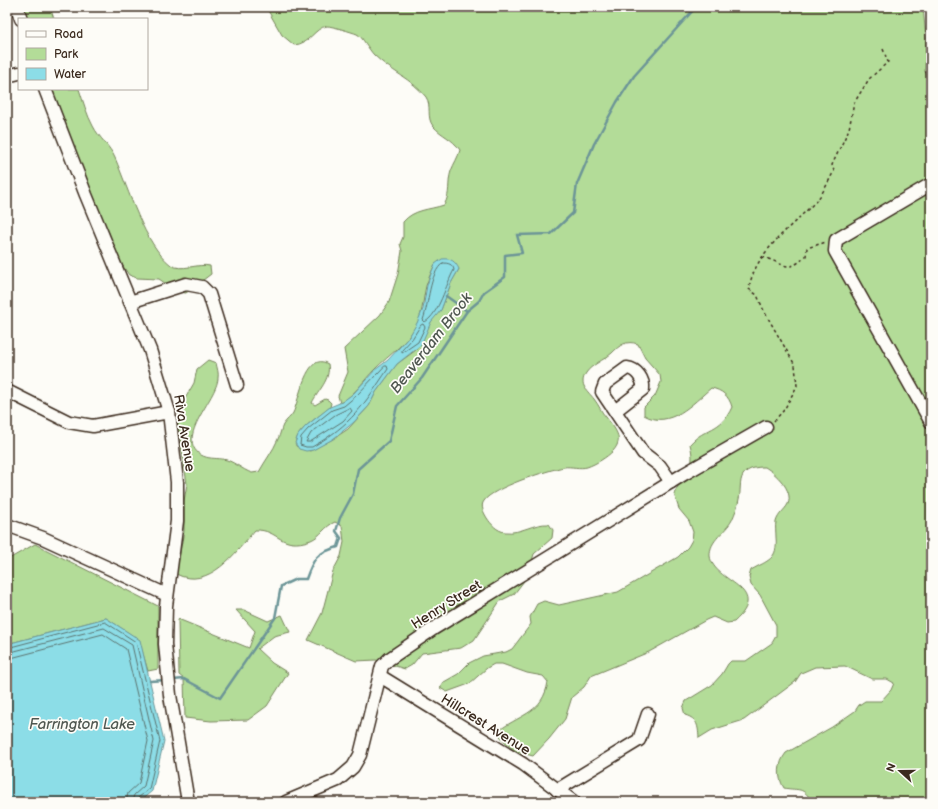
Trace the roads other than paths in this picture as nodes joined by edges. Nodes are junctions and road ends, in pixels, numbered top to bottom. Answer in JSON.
{"nodes":[{"id":1,"x":17,"y":7,"type":"edge"},
{"id":2,"x":21,"y":18,"type":"edge"},
{"id":3,"x":18,"y":73,"type":"edge"},
{"id":4,"x":7,"y":76,"type":"edge"},
{"id":5,"x":46,"y":90,"type":"edge"},
{"id":6,"x":931,"y":184,"type":"edge"},
{"id":7,"x":130,"y":302,"type":"junction"},
{"id":8,"x":237,"y":385,"type":"dead end"},
{"id":9,"x":7,"y":391,"type":"edge"},
{"id":10,"x":615,"y":411,"type":"dead end"},
{"id":11,"x":169,"y":412,"type":"junction"},
{"id":12,"x":931,"y":422,"type":"edge"},
{"id":13,"x":766,"y":427,"type":"road end"},
{"id":14,"x":671,"y":482,"type":"junction"},
{"id":15,"x":7,"y":524,"type":"edge"},
{"id":16,"x":167,"y":595,"type":"junction"},
{"id":17,"x":380,"y":676,"type":"junction"},
{"id":18,"x":648,"y":714,"type":"dead end"},
{"id":19,"x":557,"y":790,"type":"junction"},
{"id":20,"x":188,"y":802,"type":"edge"},
{"id":21,"x":286,"y":802,"type":"edge"},
{"id":22,"x":574,"y":802,"type":"edge"}],
"edges":[{"from":1,"to":2,"type":"street"},
{"from":3,"to":4,"type":"street"},
{"from":5,"to":7,"type":"street","name":"Riva Avenue"},
{"from":6,"to":12,"type":"street"},
{"from":7,"to":8,"type":"street"},
{"from":7,"to":11,"type":"street","name":"Riva Avenue"},
{"from":9,"to":11,"type":"street"},
{"from":10,"to":14,"type":"street"},
{"from":11,"to":16,"type":"street","name":"Riva Avenue"},
{"from":13,"to":14,"type":"street","name":"Henry Street"},
{"from":14,"to":17,"type":"street","name":"Henry Street"},
{"from":15,"to":16,"type":"street"},
{"from":16,"to":20,"type":"street","name":"Riva Avenue"},
{"from":17,"to":19,"type":"street","name":"Hillcrest Avenue"},
{"from":17,"to":21,"type":"street","name":"Henry Street"},
{"from":18,"to":19,"type":"street"},
{"from":19,"to":22,"type":"street","name":"Hillcrest Avenue"}]}
